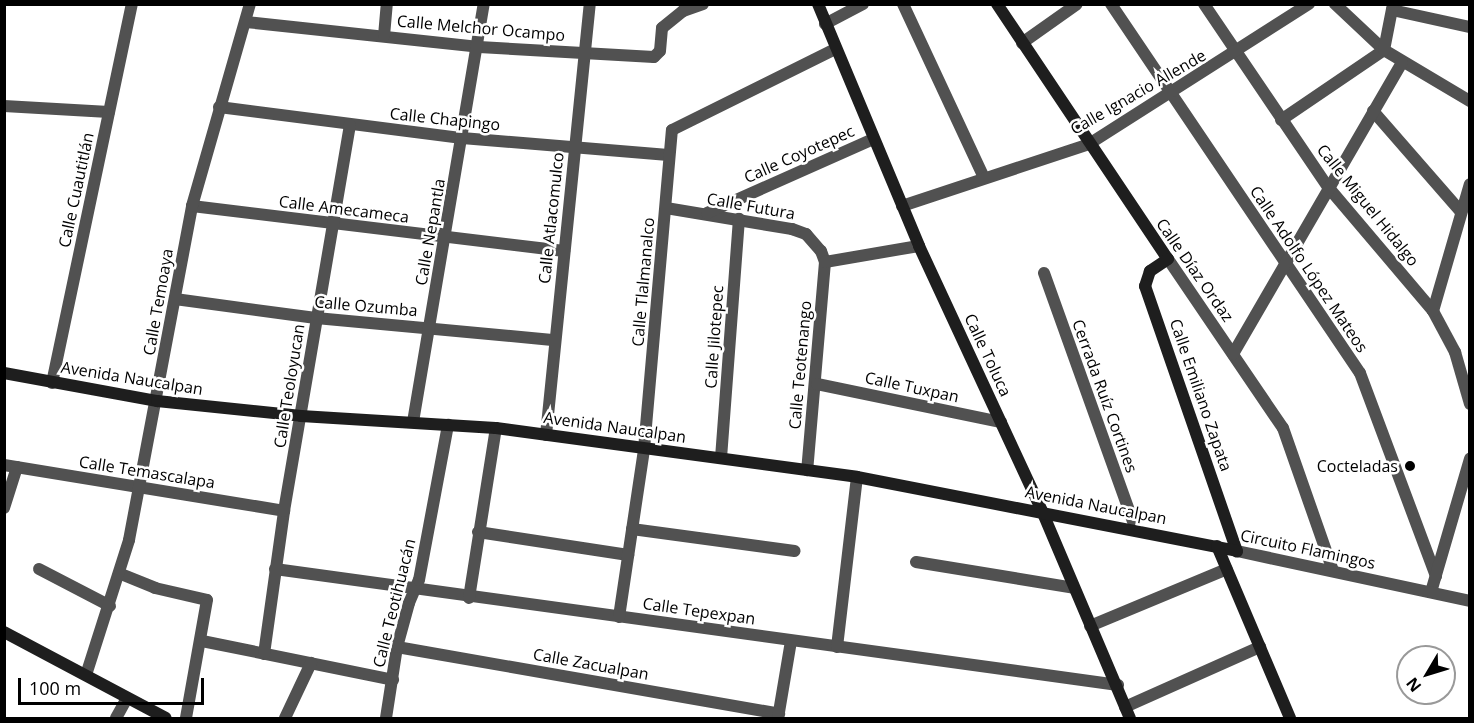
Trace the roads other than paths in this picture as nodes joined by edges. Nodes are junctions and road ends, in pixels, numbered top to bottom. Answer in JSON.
{"nodes":[{"id":1,"x":132,"y":4,"type":"edge"},
{"id":2,"x":250,"y":4,"type":"edge"},
{"id":3,"x":387,"y":4,"type":"edge"},
{"id":4,"x":484,"y":4,"type":"edge"},
{"id":5,"x":590,"y":4,"type":"edge"},
{"id":6,"x":703,"y":4,"type":"edge"},
{"id":7,"x":818,"y":4,"type":"edge"},
{"id":8,"x":863,"y":4,"type":"edge"},
{"id":9,"x":903,"y":4,"type":"edge"},
{"id":10,"x":997,"y":4,"type":"edge"},
{"id":11,"x":1077,"y":4,"type":"edge"},
{"id":12,"x":1111,"y":4,"type":"edge"},
{"id":13,"x":1204,"y":4,"type":"edge"},
{"id":14,"x":1309,"y":4,"type":"edge"},
{"id":15,"x":1335,"y":4,"type":"edge"},
{"id":16,"x":1392,"y":7,"type":"edge"},
{"id":17,"x":679,"y":8,"type":"edge"},
{"id":18,"x":246,"y":22,"type":"junction"},
{"id":19,"x":825,"y":24,"type":"junction"},
{"id":20,"x":1470,"y":27,"type":"edge"},
{"id":21,"x":384,"y":36,"type":"junction"},
{"id":22,"x":1022,"y":43,"type":"junction"},
{"id":23,"x":479,"y":47,"type":"junction"},
{"id":24,"x":835,"y":49,"type":"junction"},
{"id":25,"x":1384,"y":50,"type":"junction"},
{"id":26,"x":1237,"y":53,"type":"junction"},
{"id":27,"x":584,"y":54,"type":"junction"},
{"id":28,"x":1402,"y":62,"type":"junction"},
{"id":29,"x":1171,"y":95,"type":"junction"},
{"id":30,"x":1470,"y":101,"type":"edge"},
{"id":31,"x":4,"y":106,"type":"edge"},
{"id":32,"x":219,"y":107,"type":"junction"},
{"id":33,"x":1373,"y":111,"type":"junction"},
{"id":34,"x":109,"y":112,"type":"junction"},
{"id":35,"x":1281,"y":120,"type":"junction"},
{"id":36,"x":350,"y":125,"type":"junction"},
{"id":37,"x":462,"y":138,"type":"junction"},
{"id":38,"x":873,"y":139,"type":"junction"},
{"id":39,"x":1089,"y":144,"type":"junction"},
{"id":40,"x":575,"y":148,"type":"junction"},
{"id":41,"x":668,"y":155,"type":"junction"},
{"id":42,"x":984,"y":178,"type":"junction"},
{"id":43,"x":1470,"y":184,"type":"edge"},
{"id":44,"x":1328,"y":187,"type":"junction"},
{"id":45,"x":192,"y":206,"type":"junction"},
{"id":46,"x":902,"y":206,"type":"junction"},
{"id":47,"x":666,"y":208,"type":"junction"},
{"id":48,"x":1461,"y":212,"type":"junction"},
{"id":49,"x":706,"y":214,"type":"junction"},
{"id":50,"x":739,"y":219,"type":"junction"},
{"id":51,"x":333,"y":225,"type":"junction"},
{"id":52,"x":446,"y":238,"type":"junction"},
{"id":53,"x":919,"y":246,"type":"junction"},
{"id":54,"x":564,"y":251,"type":"junction"},
{"id":55,"x":1167,"y":259,"type":"junction"},
{"id":56,"x":825,"y":262,"type":"junction"},
{"id":57,"x":1284,"y":262,"type":"junction"},
{"id":58,"x":1044,"y":273,"type":"dead end"},
{"id":59,"x":175,"y":298,"type":"junction"},
{"id":60,"x":1433,"y":311,"type":"junction"},
{"id":61,"x":316,"y":318,"type":"junction"},
{"id":62,"x":430,"y":328,"type":"junction"},
{"id":63,"x":555,"y":340,"type":"junction"},
{"id":64,"x":1233,"y":354,"type":"junction"},
{"id":65,"x":4,"y":373,"type":"edge"},
{"id":66,"x":52,"y":383,"type":"junction"},
{"id":67,"x":817,"y":384,"type":"junction"},
{"id":68,"x":157,"y":401,"type":"junction"},
{"id":69,"x":1470,"y":404,"type":"edge"},
{"id":70,"x":301,"y":416,"type":"junction"},
{"id":71,"x":413,"y":422,"type":"junction"},
{"id":72,"x":1001,"y":422,"type":"junction"},
{"id":73,"x":448,"y":424,"type":"junction"},
{"id":74,"x":496,"y":428,"type":"junction"},
{"id":75,"x":546,"y":435,"type":"junction"},
{"id":76,"x":644,"y":449,"type":"junction"},
{"id":77,"x":721,"y":458,"type":"junction"},
{"id":78,"x":1470,"y":459,"type":"edge"},
{"id":79,"x":11,"y":466,"type":"edge"},
{"id":80,"x":807,"y":471,"type":"junction"},
{"id":81,"x":857,"y":477,"type":"junction"},
{"id":82,"x":139,"y":489,"type":"junction"},
{"id":83,"x":4,"y":508,"type":"edge"},
{"id":84,"x":284,"y":511,"type":"junction"},
{"id":85,"x":1042,"y":511,"type":"junction"},
{"id":86,"x":632,"y":529,"type":"junction"},
{"id":87,"x":1136,"y":530,"type":"junction"},
{"id":88,"x":478,"y":532,"type":"junction"},
{"id":89,"x":1217,"y":546,"type":"junction"},
{"id":90,"x":795,"y":551,"type":"dead end"},
{"id":91,"x":1237,"y":551,"type":"junction"},
{"id":92,"x":628,"y":555,"type":"junction"},
{"id":93,"x":916,"y":562,"type":"dead end"},
{"id":94,"x":1227,"y":568,"type":"junction"},
{"id":95,"x":39,"y":569,"type":"dead end"},
{"id":96,"x":275,"y":569,"type":"junction"},
{"id":97,"x":1333,"y":571,"type":"junction"},
{"id":98,"x":121,"y":574,"type":"junction"},
{"id":99,"x":1436,"y":576,"type":"junction"},
{"id":100,"x":1074,"y":588,"type":"junction"},
{"id":101,"x":415,"y":590,"type":"junction"},
{"id":102,"x":1431,"y":592,"type":"junction"},
{"id":103,"x":469,"y":598,"type":"junction"},
{"id":104,"x":1470,"y":601,"type":"edge"},
{"id":105,"x":110,"y":606,"type":"junction"},
{"id":106,"x":619,"y":617,"type":"junction"},
{"id":107,"x":1090,"y":626,"type":"junction"},
{"id":108,"x":4,"y":632,"type":"edge"},
{"id":109,"x":202,"y":641,"type":"junction"},
{"id":110,"x":790,"y":641,"type":"junction"},
{"id":111,"x":837,"y":647,"type":"junction"},
{"id":112,"x":1260,"y":647,"type":"junction"},
{"id":113,"x":397,"y":648,"type":"junction"},
{"id":114,"x":264,"y":654,"type":"junction"},
{"id":115,"x":311,"y":663,"type":"junction"},
{"id":116,"x":86,"y":675,"type":"junction"},
{"id":117,"x":393,"y":680,"type":"junction"},
{"id":118,"x":1118,"y":685,"type":"junction"},
{"id":119,"x":127,"y":698,"type":"junction"},
{"id":120,"x":1128,"y":713,"type":"edge"},
{"id":121,"x":779,"y":716,"type":"edge"},
{"id":122,"x":116,"y":718,"type":"edge"},
{"id":123,"x":166,"y":718,"type":"edge"},
{"id":124,"x":186,"y":718,"type":"edge"},
{"id":125,"x":285,"y":718,"type":"edge"},
{"id":126,"x":386,"y":718,"type":"edge"},
{"id":127,"x":1291,"y":718,"type":"edge"}],
"edges":[{"from":1,"to":34,"type":"street","name":"Calle Cuautitlán"},
{"from":2,"to":18,"type":"street","name":"Calle Temoaya"},
{"from":3,"to":21,"type":"street"},
{"from":4,"to":23,"type":"street","name":"Calle Nepantla"},
{"from":5,"to":27,"type":"street","name":"Calle Atlacomulco"},
{"from":6,"to":17,"type":"street"},
{"from":7,"to":19,"type":"main road","name":"Calle Toluca"},
{"from":8,"to":19,"type":"street"},
{"from":9,"to":42,"type":"street"},
{"from":10,"to":22,"type":"main road","name":"Calle Díaz Ordaz"},
{"from":11,"to":22,"type":"street"},
{"from":12,"to":29,"type":"street","name":"Calle Adolfo López Mateos"},
{"from":13,"to":26,"type":"street","name":"Calle Miguel Hidalgo"},
{"from":14,"to":26,"type":"street","name":"Calle Ignacio Allende"},
{"from":15,"to":25,"type":"street"},
{"from":16,"to":20,"type":"street"},
{"from":16,"to":25,"type":"street"},
{"from":17,"to":27,"type":"street","name":"Calle Melchor Ocampo"},
{"from":18,"to":21,"type":"street","name":"Calle Melchor Ocampo"},
{"from":18,"to":32,"type":"street","name":"Calle Temoaya"},
{"from":19,"to":24,"type":"main road","name":"Calle Toluca"},
{"from":21,"to":23,"type":"street","name":"Calle Melchor Ocampo"},
{"from":22,"to":39,"type":"main road","name":"Calle Díaz Ordaz"},
{"from":23,"to":27,"type":"street","name":"Calle Melchor Ocampo"},
{"from":23,"to":37,"type":"street","name":"Calle Nepantla"},
{"from":24,"to":38,"type":"main road","name":"Calle Toluca"},
{"from":24,"to":41,"type":"street","name":"Calle Tlalmanalco"},
{"from":25,"to":28,"type":"street"},
{"from":25,"to":35,"type":"street"},
{"from":26,"to":29,"type":"street","name":"Calle Ignacio Allende"},
{"from":26,"to":35,"type":"street","name":"Calle Miguel Hidalgo"},
{"from":27,"to":40,"type":"street","name":"Calle Atlacomulco"},
{"from":28,"to":30,"type":"street"},
{"from":28,"to":33,"type":"street"},
{"from":29,"to":39,"type":"street","name":"Calle Ignacio Allende"},
{"from":29,"to":57,"type":"street","name":"Calle Adolfo López Mateos"},
{"from":31,"to":34,"type":"street"},
{"from":32,"to":36,"type":"street","name":"Calle Chapingo"},
{"from":32,"to":45,"type":"street","name":"Calle Temoaya"},
{"from":33,"to":44,"type":"street"},
{"from":33,"to":48,"type":"street"},
{"from":34,"to":66,"type":"street","name":"Calle Cuautitlán"},
{"from":35,"to":44,"type":"street","name":"Calle Miguel Hidalgo"},
{"from":36,"to":37,"type":"street","name":"Calle Chapingo"},
{"from":36,"to":51,"type":"street","name":"Calle Teoloyucan"},
{"from":37,"to":40,"type":"street","name":"Calle Chapingo"},
{"from":37,"to":52,"type":"street","name":"Calle Nepantla"},
{"from":38,"to":46,"type":"main road","name":"Calle Toluca"},
{"from":38,"to":49,"type":"street","name":"Calle Coyotepec"},
{"from":39,"to":42,"type":"street","name":"Calle Ignacio Allende"},
{"from":39,"to":55,"type":"main road","name":"Calle Díaz Ordaz"},
{"from":40,"to":41,"type":"street","name":"Calle Chapingo"},
{"from":40,"to":54,"type":"street","name":"Calle Atlacomulco"},
{"from":41,"to":47,"type":"street","name":"Calle Tlalmanalco"},
{"from":42,"to":46,"type":"street","name":"Calle Ignacio Allende"},
{"from":43,"to":48,"type":"street"},
{"from":44,"to":57,"type":"street"},
{"from":44,"to":60,"type":"street","name":"Calle Miguel Hidalgo"},
{"from":45,"to":51,"type":"street","name":"Calle Amecameca"},
{"from":45,"to":59,"type":"street","name":"Calle Temoaya"},
{"from":46,"to":53,"type":"main road","name":"Calle Toluca"},
{"from":47,"to":49,"type":"street","name":"Calle Futura"},
{"from":47,"to":76,"type":"street","name":"Calle Tlalmanalco"},
{"from":48,"to":60,"type":"street"},
{"from":49,"to":50,"type":"street","name":"Calle Futura"},
{"from":50,"to":56,"type":"street","name":"Calle Futura"},
{"from":50,"to":77,"type":"street","name":"Calle Jilotepec"},
{"from":51,"to":52,"type":"street","name":"Calle Amecameca"},
{"from":51,"to":61,"type":"street","name":"Calle Teoloyucan"},
{"from":52,"to":54,"type":"street","name":"Calle Amecameca"},
{"from":52,"to":62,"type":"street","name":"Calle Nepantla"},
{"from":53,"to":56,"type":"street"},
{"from":53,"to":72,"type":"main road","name":"Calle Toluca"},
{"from":54,"to":63,"type":"street","name":"Calle Atlacomulco"},
{"from":55,"to":64,"type":"street","name":"Calle Díaz Ordaz"},
{"from":55,"to":91,"type":"main road","name":"Calle Emiliano Zapata"},
{"from":56,"to":67,"type":"street","name":"Calle Teotenango"},
{"from":57,"to":64,"type":"street"},
{"from":57,"to":99,"type":"street","name":"Calle Adolfo López Mateos"},
{"from":58,"to":87,"type":"street","name":"Cerrada Ruíz Cortines"},
{"from":59,"to":61,"type":"street","name":"Calle Ozumba"},
{"from":59,"to":68,"type":"street","name":"Calle Temoaya"},
{"from":60,"to":69,"type":"street","name":"Calle Miguel Hidalgo"},
{"from":61,"to":62,"type":"street","name":"Calle Ozumba"},
{"from":61,"to":70,"type":"street","name":"Calle Teoloyucan"},
{"from":62,"to":63,"type":"street","name":"Calle Ozumba"},
{"from":62,"to":71,"type":"street","name":"Calle Nepantla"},
{"from":63,"to":75,"type":"street","name":"Calle Atlacomulco"},
{"from":64,"to":97,"type":"street","name":"Calle Díaz Ordaz"},
{"from":65,"to":66,"type":"main road","name":"Avenida Naucalpan"},
{"from":66,"to":68,"type":"main road","name":"Avenida Naucalpan"},
{"from":67,"to":72,"type":"street","name":"Calle Tuxpan"},
{"from":67,"to":80,"type":"street","name":"Calle Teotenango"},
{"from":68,"to":70,"type":"main road","name":"Avenida Naucalpan"},
{"from":68,"to":82,"type":"street","name":"Calle Temoaya"},
{"from":70,"to":71,"type":"main road","name":"Avenida Naucalpan"},
{"from":70,"to":84,"type":"street","name":"Calle Teoloyucan"},
{"from":71,"to":73,"type":"main road","name":"Avenida Naucalpan"},
{"from":72,"to":85,"type":"main road","name":"Calle Toluca"},
{"from":73,"to":74,"type":"main road","name":"Avenida Naucalpan"},
{"from":73,"to":101,"type":"street","name":"Calle Teotihuacán"},
{"from":74,"to":75,"type":"main road","name":"Avenida Naucalpan"},
{"from":74,"to":88,"type":"street"},
{"from":75,"to":76,"type":"main road","name":"Avenida Naucalpan"},
{"from":76,"to":77,"type":"main road","name":"Avenida Naucalpan"},
{"from":76,"to":86,"type":"street","name":"Calle Tlalmanalco"},
{"from":77,"to":80,"type":"main road","name":"Avenida Naucalpan"},
{"from":78,"to":99,"type":"street"},
{"from":79,"to":82,"type":"street","name":"Calle Temascalapa"},
{"from":79,"to":83,"type":"street"},
{"from":80,"to":81,"type":"main road","name":"Avenida Naucalpan"},
{"from":81,"to":85,"type":"main road","name":"Avenida Naucalpan"},
{"from":81,"to":111,"type":"street"},
{"from":82,"to":84,"type":"street","name":"Calle Temascalapa"},
{"from":82,"to":98,"type":"street","name":"Calle Temoaya"},
{"from":84,"to":96,"type":"street","name":"Calle Teoloyucan"},
{"from":85,"to":87,"type":"main road","name":"Avenida Naucalpan"},
{"from":85,"to":100,"type":"main road","name":"Calle Toluca"},
{"from":86,"to":90,"type":"street"},
{"from":86,"to":92,"type":"street","name":"Calle Tlalmanalco"},
{"from":87,"to":89,"type":"main road","name":"Avenida Naucalpan"},
{"from":88,"to":92,"type":"street"},
{"from":88,"to":103,"type":"street"},
{"from":89,"to":91,"type":"main road","name":"Circuito Flamingos"},
{"from":89,"to":94,"type":"main road","name":"Circuito Flamingos"},
{"from":91,"to":97,"type":"street","name":"Circuito Flamingos"},
{"from":92,"to":106,"type":"street","name":"Calle Tlalmanalco"},
{"from":93,"to":100,"type":"street"},
{"from":94,"to":107,"type":"street"},
{"from":94,"to":112,"type":"main road","name":"Circuito Flamingos"},
{"from":95,"to":105,"type":"street"},
{"from":96,"to":101,"type":"street","name":"Calle Tepexpan"},
{"from":96,"to":114,"type":"street","name":"Calle Teoloyucan"},
{"from":97,"to":102,"type":"street","name":"Circuito Flamingos"},
{"from":98,"to":105,"type":"street","name":"Calle Temoaya"},
{"from":98,"to":109,"type":"street"},
{"from":99,"to":102,"type":"street"},
{"from":100,"to":107,"type":"main road","name":"Calle Toluca"},
{"from":101,"to":103,"type":"street","name":"Calle Tepexpan"},
{"from":101,"to":113,"type":"street","name":"Calle Teotihuacán"},
{"from":102,"to":104,"type":"street","name":"Circuito Flamingos"},
{"from":103,"to":106,"type":"street","name":"Calle Tepexpan"},
{"from":105,"to":116,"type":"street","name":"Calle Temoaya"},
{"from":106,"to":110,"type":"street","name":"Calle Tepexpan"},
{"from":107,"to":118,"type":"main road","name":"Calle Toluca"},
{"from":108,"to":116,"type":"main road"},
{"from":109,"to":114,"type":"street"},
{"from":109,"to":124,"type":"street"},
{"from":110,"to":111,"type":"street","name":"Calle Tepexpan"},
{"from":110,"to":121,"type":"street"},
{"from":111,"to":118,"type":"street","name":"Calle Tepexpan"},
{"from":112,"to":120,"type":"street"},
{"from":112,"to":127,"type":"main road","name":"Circuito Flamingos"},
{"from":113,"to":117,"type":"street","name":"Calle Teotihuacán"},
{"from":113,"to":121,"type":"street","name":"Calle Zacualpan"},
{"from":114,"to":115,"type":"street"},
{"from":115,"to":117,"type":"street"},
{"from":115,"to":125,"type":"street"},
{"from":116,"to":119,"type":"main road"},
{"from":117,"to":126,"type":"street","name":"Calle Teotihuacán"},
{"from":118,"to":120,"type":"main road","name":"Calle Toluca"},
{"from":119,"to":122,"type":"street"},
{"from":119,"to":123,"type":"main road"}]}
